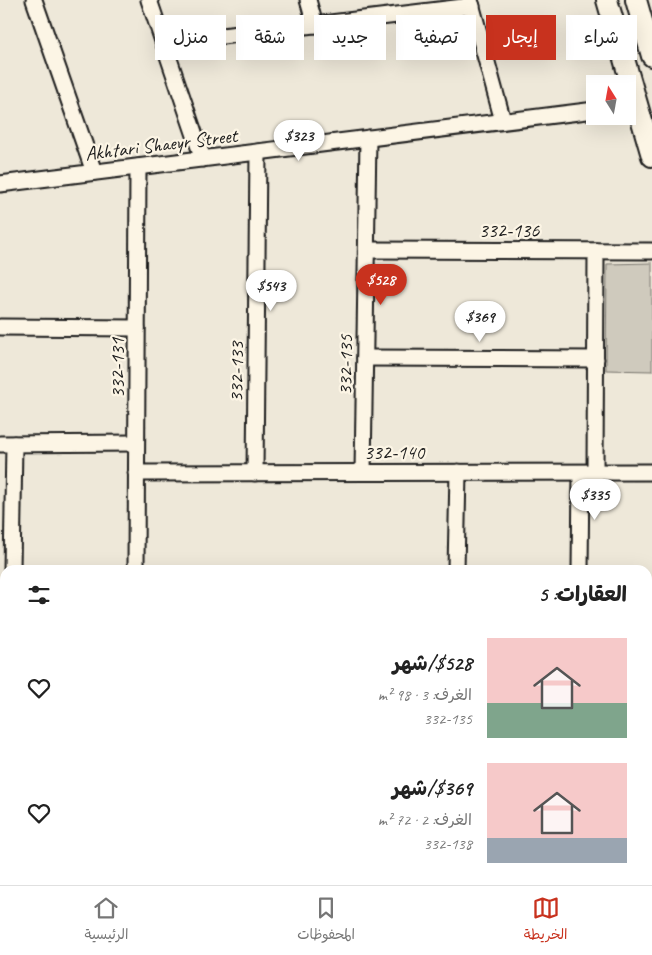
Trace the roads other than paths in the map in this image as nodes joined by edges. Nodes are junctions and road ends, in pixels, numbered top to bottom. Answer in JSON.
{"nodes":[{"id":1,"x":34,"y":0,"type":"edge"},
{"id":2,"x":149,"y":0,"type":"edge"},
{"id":3,"x":308,"y":0,"type":"edge"},
{"id":4,"x":607,"y":0,"type":"edge"},
{"id":5,"x":636,"y":0,"type":"edge"},
{"id":6,"x":471,"y":3,"type":"edge"},
{"id":7,"x":386,"y":15,"type":"edge"},
{"id":8,"x":155,"y":17,"type":"edge"},
{"id":9,"x":314,"y":21,"type":"edge"},
{"id":10,"x":314,"y":25,"type":"edge"},
{"id":11,"x":226,"y":36,"type":"edge"},
{"id":12,"x":652,"y":56,"type":"edge"},
{"id":13,"x":170,"y":60,"type":"edge"},
{"id":14,"x":626,"y":75,"type":"edge"},
{"id":15,"x":586,"y":111,"type":"edge"},
{"id":16,"x":636,"y":113,"type":"edge"},
{"id":17,"x":503,"y":121,"type":"junction"},
{"id":18,"x":368,"y":138,"type":"junction"},
{"id":19,"x":258,"y":152,"type":"junction"},
{"id":20,"x":652,"y":156,"type":"edge"},
{"id":21,"x":203,"y":159,"type":"junction"},
{"id":22,"x":138,"y":167,"type":"junction"},
{"id":23,"x":94,"y":172,"type":"junction"},
{"id":24,"x":0,"y":184,"type":"edge"},
{"id":25,"x":367,"y":250,"type":"junction"},
{"id":26,"x":596,"y":251,"type":"junction"},
{"id":27,"x":652,"y":251,"type":"edge"},
{"id":28,"x":0,"y":327,"type":"edge"},
{"id":29,"x":137,"y":328,"type":"junction"},
{"id":30,"x":365,"y":358,"type":"junction"},
{"id":31,"x":596,"y":359,"type":"junction"},
{"id":32,"x":7,"y":444,"type":"edge"},
{"id":33,"x":136,"y":444,"type":"junction"},
{"id":34,"x":363,"y":472,"type":"junction"},
{"id":35,"x":458,"y":472,"type":"junction"},
{"id":36,"x":588,"y":472,"type":"junction"},
{"id":37,"x":652,"y":472,"type":"edge"},
{"id":38,"x":136,"y":473,"type":"junction"},
{"id":39,"x":255,"y":473,"type":"junction"},
{"id":40,"x":8,"y":563,"type":"edge"},
{"id":41,"x":136,"y":565,"type":"edge"},
{"id":42,"x":456,"y":565,"type":"edge"},
{"id":43,"x":580,"y":565,"type":"edge"}],
"edges":[{"from":1,"to":23,"type":"street"},
{"from":2,"to":8,"type":"street"},
{"from":3,"to":9,"type":"street"},
{"from":4,"to":14,"type":"main road"},
{"from":5,"to":12,"type":"main road"},
{"from":6,"to":7,"type":"street"},
{"from":6,"to":17,"type":"street"},
{"from":10,"to":11,"type":"street"},
{"from":13,"to":21,"type":"street"},
{"from":15,"to":17,"type":"street","name":"Akhtari Shaeyr Street"},
{"from":16,"to":20,"type":"main road"},
{"from":17,"to":18,"type":"street","name":"Akhtari Shaeyr Street"},
{"from":18,"to":19,"type":"street","name":"Akhtari Shaeyr Street"},
{"from":18,"to":25,"type":"street","name":"332-135"},
{"from":19,"to":21,"type":"street","name":"Akhtari Shaeyr Street"},
{"from":19,"to":39,"type":"street","name":"332-133"},
{"from":21,"to":22,"type":"street","name":"Akhtari Shaeyr Street"},
{"from":22,"to":23,"type":"street","name":"Akhtari Shaeyr Street"},
{"from":22,"to":29,"type":"street","name":"332-131"},
{"from":23,"to":24,"type":"street","name":"Akhtari Shaeyr Street"},
{"from":25,"to":26,"type":"street","name":"332-136"},
{"from":25,"to":30,"type":"street","name":"332-135"},
{"from":26,"to":27,"type":"street","name":"332-136"},
{"from":26,"to":31,"type":"street"},
{"from":28,"to":29,"type":"street"},
{"from":29,"to":33,"type":"street","name":"332-131"},
{"from":30,"to":31,"type":"street"},
{"from":30,"to":34,"type":"street","name":"332-135"},
{"from":31,"to":36,"type":"street"},
{"from":32,"to":33,"type":"street"},
{"from":32,"to":40,"type":"street"},
{"from":33,"to":38,"type":"street","name":"332-131"},
{"from":34,"to":35,"type":"street","name":"332-140"},
{"from":34,"to":39,"type":"street","name":"332-140"},
{"from":35,"to":36,"type":"street","name":"332-140"},
{"from":35,"to":42,"type":"street"},
{"from":36,"to":37,"type":"street","name":"332-140"},
{"from":36,"to":43,"type":"street"},
{"from":38,"to":39,"type":"street","name":"332-140"},
{"from":38,"to":41,"type":"street","name":"332-131"}]}
